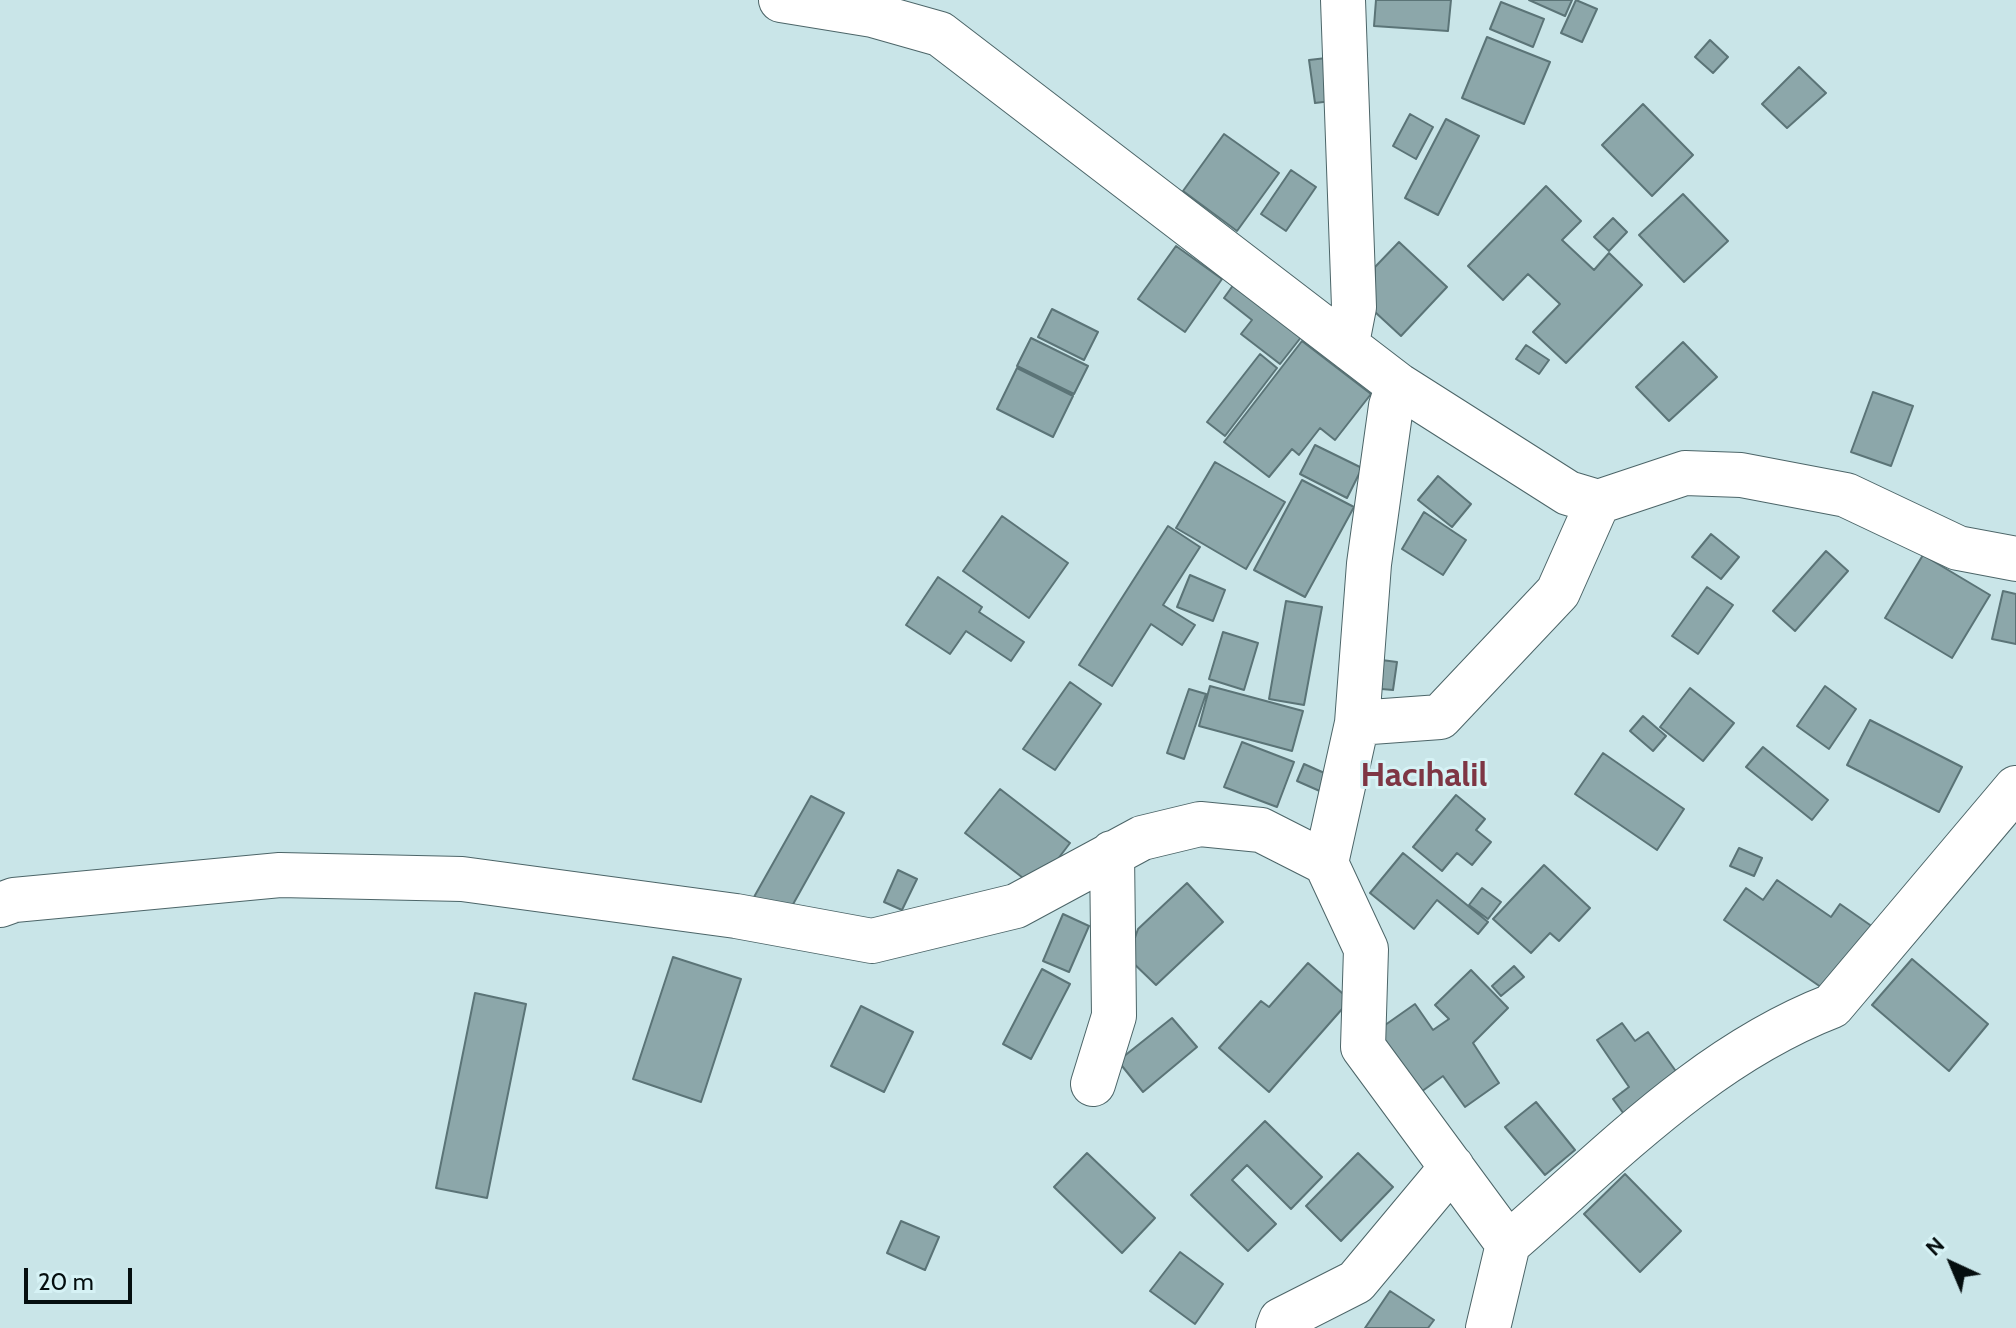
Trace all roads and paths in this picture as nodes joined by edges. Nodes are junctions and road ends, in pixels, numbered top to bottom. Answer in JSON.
{"nodes":[{"id":1,"x":781,"y":0,"type":"edge"},
{"id":2,"x":1343,"y":0,"type":"edge"},
{"id":3,"x":1347,"y":343,"type":"junction"},
{"id":4,"x":1398,"y":385,"type":"junction"},
{"id":5,"x":1598,"y":502,"type":"junction"},
{"id":6,"x":2016,"y":559,"type":"edge"},
{"id":7,"x":1357,"y":723,"type":"junction"},
{"id":8,"x":2016,"y":788,"type":"edge"},
{"id":9,"x":1112,"y":853,"type":"junction"},
{"id":10,"x":1326,"y":863,"type":"junction"},
{"id":11,"x":0,"y":905,"type":"edge"},
{"id":12,"x":1093,"y":1084,"type":"dead end"},
{"id":13,"x":1452,"y":1167,"type":"junction"},
{"id":14,"x":1508,"y":1244,"type":"junction"},
{"id":15,"x":1278,"y":1328,"type":"edge"},
{"id":16,"x":1488,"y":1328,"type":"edge"}],
"edges":[{"from":1,"to":3,"type":"street"},
{"from":2,"to":3,"type":"street"},
{"from":3,"to":4,"type":"street"},
{"from":4,"to":5,"type":"street"},
{"from":4,"to":7,"type":"street"},
{"from":5,"to":6,"type":"street"},
{"from":5,"to":7,"type":"street"},
{"from":7,"to":10,"type":"street"},
{"from":8,"to":14,"type":"street"},
{"from":9,"to":10,"type":"street"},
{"from":9,"to":11,"type":"street"},
{"from":9,"to":12,"type":"street"},
{"from":10,"to":13,"type":"street"},
{"from":13,"to":14,"type":"street"},
{"from":13,"to":15,"type":"street"},
{"from":14,"to":16,"type":"street"}]}
